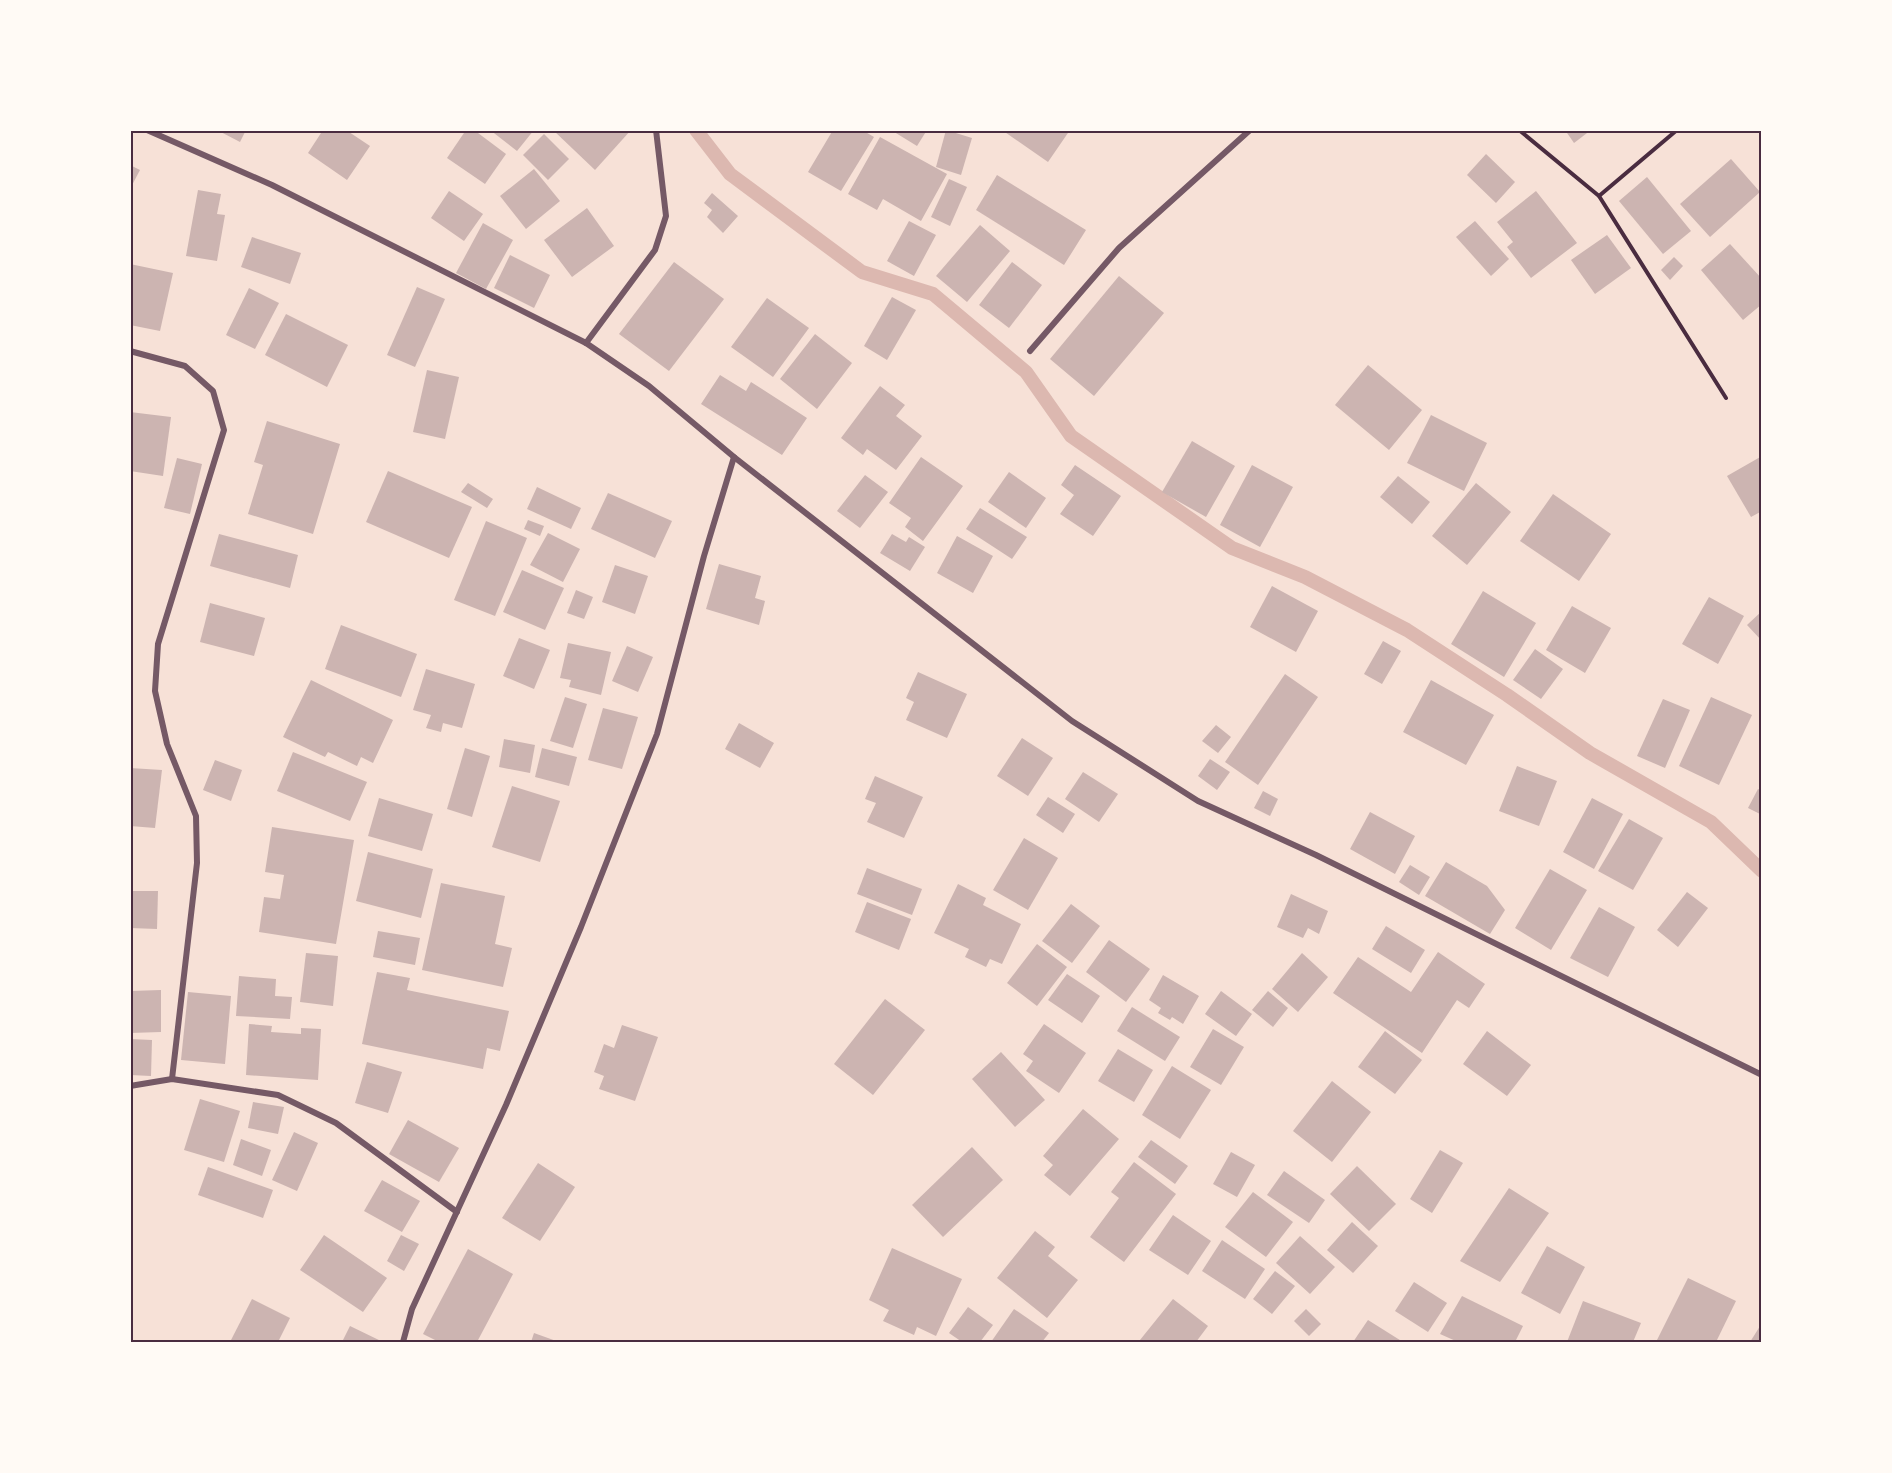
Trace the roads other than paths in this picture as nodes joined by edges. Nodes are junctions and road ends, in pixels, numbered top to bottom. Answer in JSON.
{"nodes":[{"id":1,"x":147,"y":130,"type":"edge"},
{"id":2,"x":656,"y":130,"type":"edge"},
{"id":3,"x":1250,"y":130,"type":"edge"},
{"id":4,"x":586,"y":343,"type":"junction"},
{"id":5,"x":130,"y":351,"type":"edge"},
{"id":6,"x":1030,"y":351,"type":"dead end"},
{"id":7,"x":734,"y":457,"type":"junction"},
{"id":8,"x":1761,"y":1075,"type":"edge"},
{"id":9,"x":172,"y":1079,"type":"junction"},
{"id":10,"x":130,"y":1086,"type":"edge"},
{"id":11,"x":457,"y":1212,"type":"junction"},
{"id":12,"x":403,"y":1342,"type":"edge"}],
"edges":[{"from":1,"to":4,"type":"street"},
{"from":2,"to":4,"type":"street"},
{"from":3,"to":6,"type":"street"},
{"from":4,"to":7,"type":"street"},
{"from":5,"to":9,"type":"street"},
{"from":7,"to":8,"type":"street"},
{"from":7,"to":11,"type":"street"},
{"from":9,"to":10,"type":"street"},
{"from":9,"to":11,"type":"street"},
{"from":11,"to":12,"type":"street"}]}
